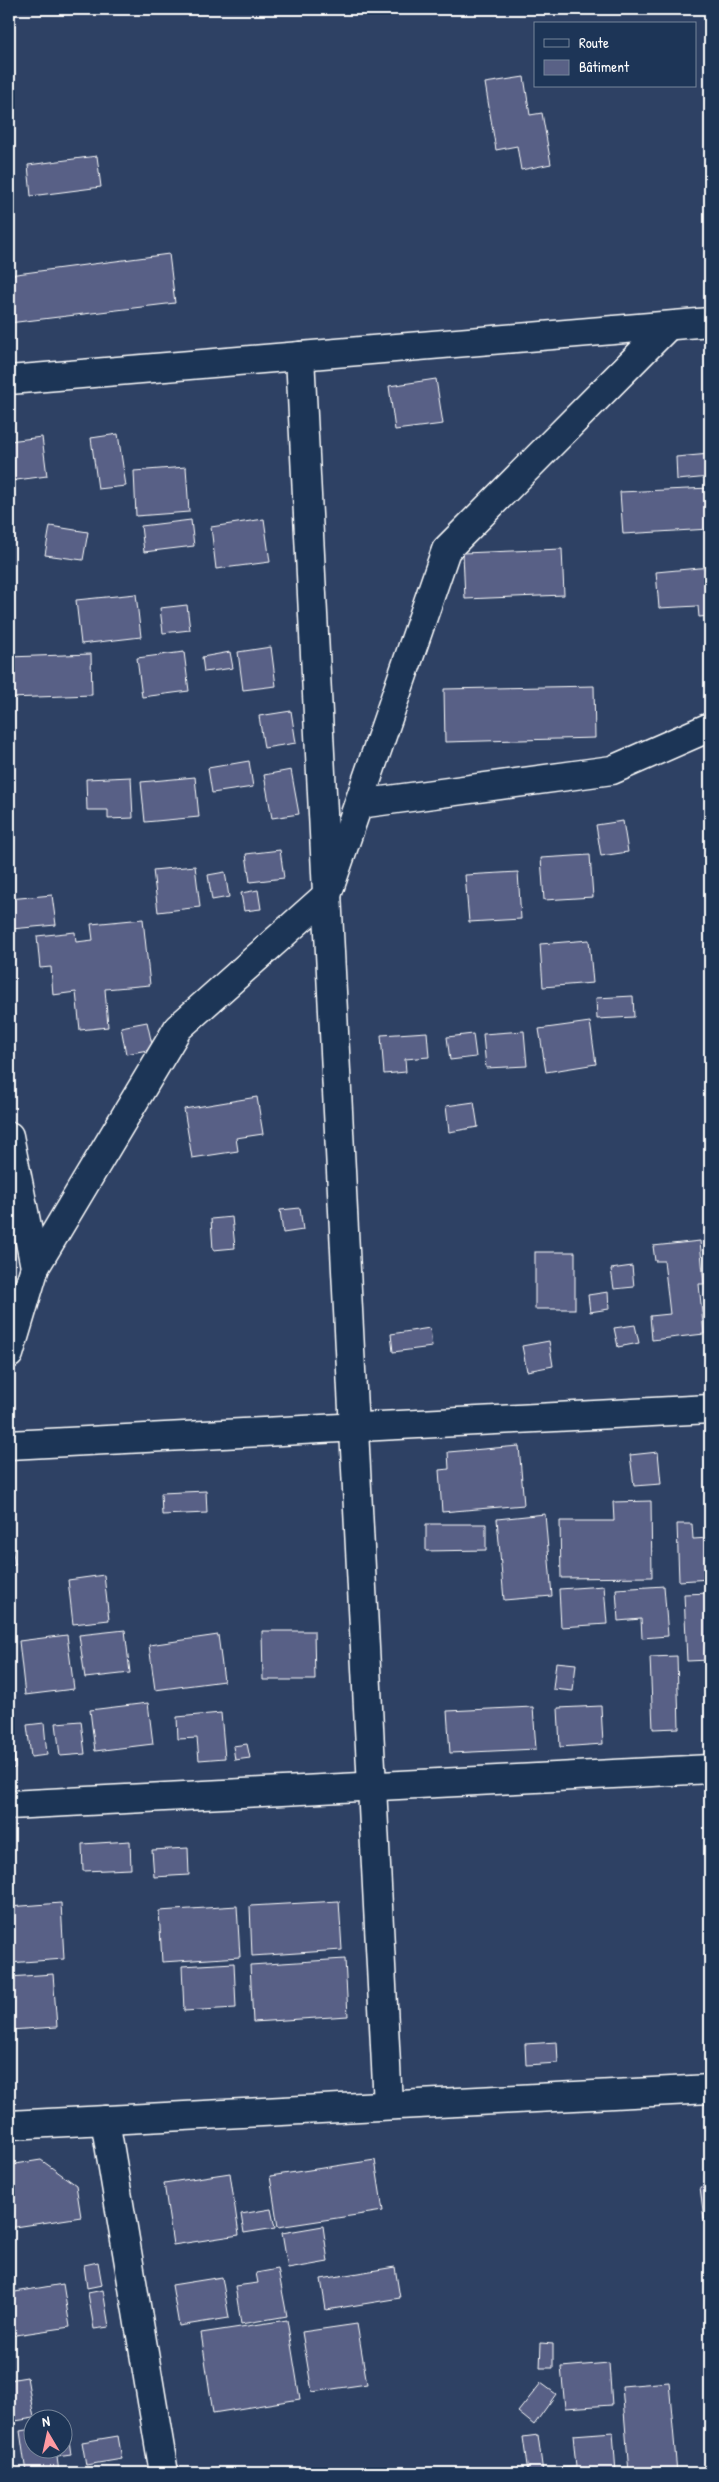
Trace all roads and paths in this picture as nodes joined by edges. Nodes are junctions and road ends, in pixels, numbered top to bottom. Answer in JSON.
{"nodes":[{"id":1,"x":710,"y":322,"type":"edge"},
{"id":2,"x":668,"y":326,"type":"junction"},
{"id":3,"x":300,"y":356,"type":"junction"},
{"id":4,"x":9,"y":380,"type":"edge"},
{"id":5,"x":710,"y":727,"type":"edge"},
{"id":6,"x":359,"y":804,"type":"junction"},
{"id":7,"x":327,"y":895,"type":"junction"},
{"id":8,"x":9,"y":1136,"type":"edge"},
{"id":9,"x":36,"y":1267,"type":"junction"},
{"id":10,"x":9,"y":1354,"type":"edge"},
{"id":11,"x":710,"y":1408,"type":"edge"},
{"id":12,"x":354,"y":1427,"type":"junction"},
{"id":13,"x":9,"y":1445,"type":"edge"},
{"id":14,"x":710,"y":1768,"type":"edge"},
{"id":15,"x":372,"y":1786,"type":"junction"},
{"id":16,"x":9,"y":1805,"type":"edge"},
{"id":17,"x":710,"y":2089,"type":"edge"},
{"id":18,"x":388,"y":2105,"type":"junction"},
{"id":19,"x":105,"y":2120,"type":"junction"},
{"id":20,"x":9,"y":2125,"type":"edge"},
{"id":21,"x":164,"y":2473,"type":"edge"}],
"edges":[{"from":1,"to":2,"type":"street"},
{"from":2,"to":3,"type":"street"},
{"from":2,"to":6,"type":"street"},
{"from":3,"to":4,"type":"street"},
{"from":3,"to":7,"type":"street"},
{"from":5,"to":6,"type":"street"},
{"from":6,"to":7,"type":"street"},
{"from":7,"to":9,"type":"street"},
{"from":7,"to":12,"type":"street"},
{"from":8,"to":9,"type":"street"},
{"from":9,"to":10,"type":"street"},
{"from":11,"to":12,"type":"street"},
{"from":12,"to":13,"type":"street"},
{"from":12,"to":15,"type":"street"},
{"from":14,"to":15,"type":"street"},
{"from":15,"to":16,"type":"street"},
{"from":15,"to":18,"type":"street"},
{"from":17,"to":18,"type":"street"},
{"from":18,"to":19,"type":"street"},
{"from":19,"to":20,"type":"street"},
{"from":19,"to":21,"type":"street"}]}
